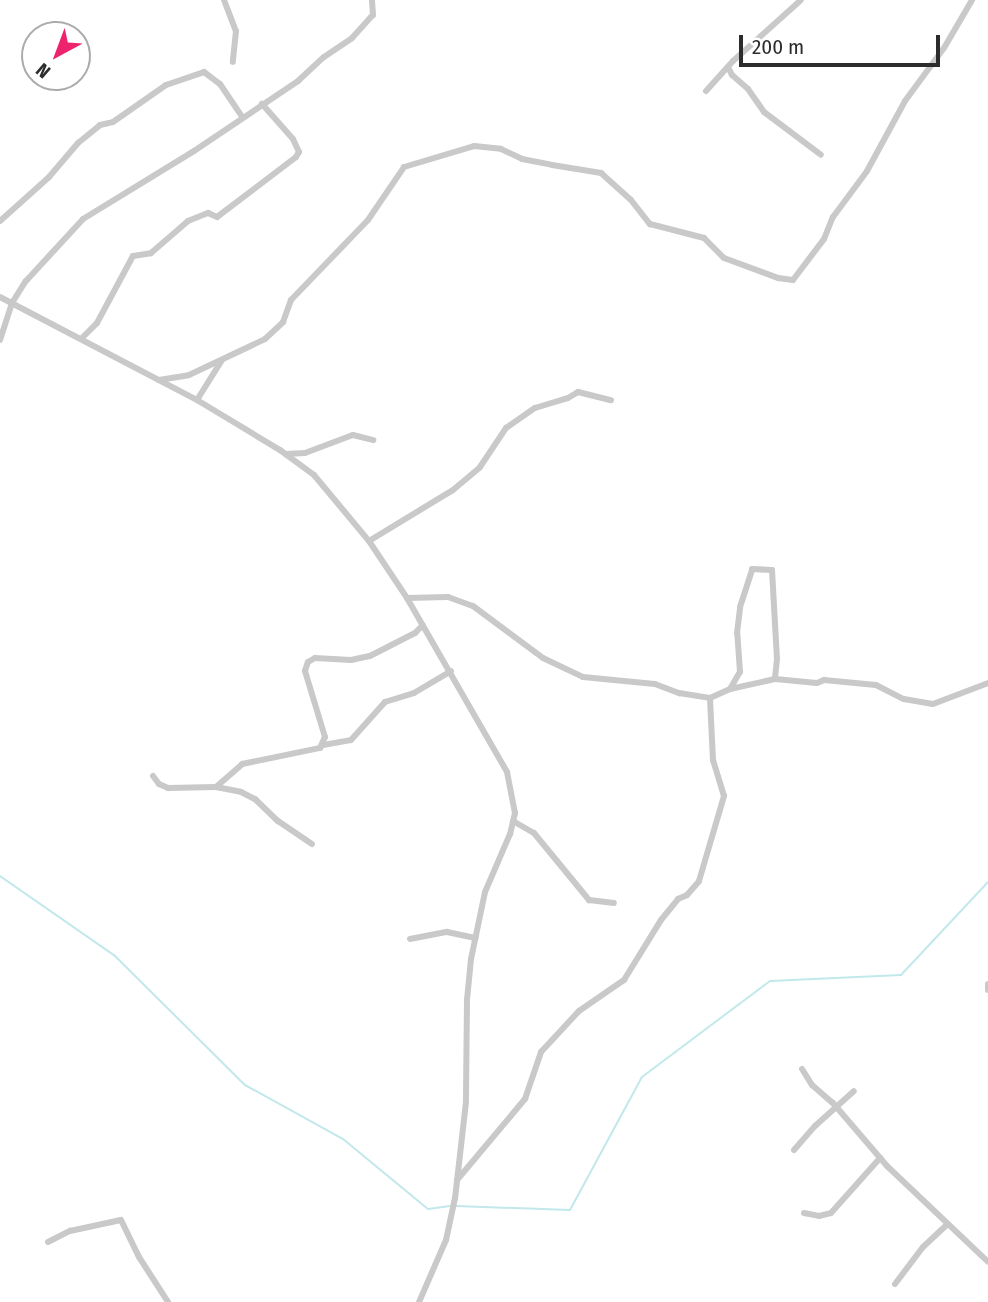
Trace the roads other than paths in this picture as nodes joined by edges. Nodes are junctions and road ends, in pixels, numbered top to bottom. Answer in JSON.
{"nodes":[{"id":1,"x":224,"y":0,"type":"edge"},
{"id":2,"x":372,"y":0,"type":"edge"},
{"id":3,"x":801,"y":0,"type":"edge"},
{"id":4,"x":972,"y":0,"type":"edge"},
{"id":5,"x":233,"y":62,"type":"dead end"},
{"id":6,"x":728,"y":66,"type":"junction"},
{"id":7,"x":706,"y":91,"type":"dead end"},
{"id":8,"x":262,"y":104,"type":"junction"},
{"id":9,"x":242,"y":117,"type":"junction"},
{"id":10,"x":821,"y":155,"type":"dead end"},
{"id":11,"x":0,"y":221,"type":"edge"},
{"id":12,"x":0,"y":297,"type":"edge"},
{"id":13,"x":12,"y":303,"type":"junction"},
{"id":14,"x":82,"y":338,"type":"junction"},
{"id":15,"x":0,"y":340,"type":"edge"},
{"id":16,"x":223,"y":358,"type":"junction"},
{"id":17,"x":157,"y":380,"type":"junction"},
{"id":18,"x":197,"y":400,"type":"junction"},
{"id":19,"x":611,"y":400,"type":"dead end"},
{"id":20,"x":373,"y":440,"type":"dead end"},
{"id":21,"x":286,"y":454,"type":"junction"},
{"id":22,"x":369,"y":541,"type":"junction"},
{"id":23,"x":407,"y":598,"type":"junction"},
{"id":24,"x":423,"y":625,"type":"junction"},
{"id":25,"x":451,"y":671,"type":"junction"},
{"id":26,"x":775,"y":679,"type":"junction"},
{"id":27,"x":988,"y":683,"type":"edge"},
{"id":28,"x":730,"y":689,"type":"junction"},
{"id":29,"x":710,"y":698,"type":"junction"},
{"id":30,"x":321,"y":746,"type":"junction"},
{"id":31,"x":153,"y":776,"type":"dead end"},
{"id":32,"x":216,"y":787,"type":"junction"},
{"id":33,"x":513,"y":821,"type":"junction"},
{"id":34,"x":312,"y":844,"type":"dead end"},
{"id":35,"x":614,"y":903,"type":"dead end"},
{"id":36,"x":475,"y":937,"type":"junction"},
{"id":37,"x":410,"y":939,"type":"dead end"},
{"id":38,"x":988,"y":984,"type":"edge"},
{"id":39,"x":988,"y":990,"type":"edge"},
{"id":40,"x":802,"y":1069,"type":"dead end"},
{"id":41,"x":854,"y":1091,"type":"dead end"},
{"id":42,"x":838,"y":1108,"type":"junction"},
{"id":43,"x":794,"y":1150,"type":"dead end"},
{"id":44,"x":880,"y":1158,"type":"junction"},
{"id":45,"x":457,"y":1180,"type":"junction"},
{"id":46,"x":804,"y":1213,"type":"dead end"},
{"id":47,"x":948,"y":1224,"type":"junction"},
{"id":48,"x":48,"y":1242,"type":"dead end"},
{"id":49,"x":988,"y":1262,"type":"edge"},
{"id":50,"x":895,"y":1284,"type":"dead end"},
{"id":51,"x":169,"y":1302,"type":"edge"},
{"id":52,"x":419,"y":1302,"type":"edge"}],
"edges":[{"from":1,"to":5,"type":"street"},
{"from":2,"to":8,"type":"street"},
{"from":3,"to":6,"type":"street"},
{"from":4,"to":16,"type":"street"},
{"from":6,"to":7,"type":"street"},
{"from":6,"to":10,"type":"street"},
{"from":8,"to":9,"type":"street"},
{"from":8,"to":14,"type":"street"},
{"from":9,"to":11,"type":"street"},
{"from":9,"to":13,"type":"street"},
{"from":12,"to":13,"type":"street"},
{"from":13,"to":14,"type":"street"},
{"from":13,"to":15,"type":"street"},
{"from":14,"to":17,"type":"street"},
{"from":16,"to":17,"type":"street"},
{"from":16,"to":18,"type":"street"},
{"from":17,"to":18,"type":"street"},
{"from":18,"to":21,"type":"street"},
{"from":19,"to":22,"type":"street"},
{"from":20,"to":21,"type":"street"},
{"from":21,"to":22,"type":"street"},
{"from":22,"to":23,"type":"street"},
{"from":23,"to":24,"type":"street"},
{"from":23,"to":29,"type":"street"},
{"from":24,"to":25,"type":"street"},
{"from":24,"to":30,"type":"street"},
{"from":25,"to":30,"type":"street"},
{"from":25,"to":33,"type":"street"},
{"from":26,"to":27,"type":"street"},
{"from":26,"to":28,"type":"street"},
{"from":26,"to":28,"type":"street"},
{"from":28,"to":29,"type":"street"},
{"from":29,"to":45,"type":"street"},
{"from":30,"to":32,"type":"street"},
{"from":31,"to":32,"type":"street"},
{"from":32,"to":34,"type":"street"},
{"from":33,"to":35,"type":"street"},
{"from":33,"to":36,"type":"street"},
{"from":36,"to":37,"type":"street"},
{"from":36,"to":45,"type":"street"},
{"from":38,"to":39,"type":"street"},
{"from":40,"to":42,"type":"street"},
{"from":41,"to":42,"type":"street"},
{"from":42,"to":43,"type":"street"},
{"from":42,"to":44,"type":"street"},
{"from":44,"to":46,"type":"street"},
{"from":44,"to":47,"type":"street"},
{"from":45,"to":52,"type":"street"},
{"from":47,"to":49,"type":"street"},
{"from":47,"to":50,"type":"street"},
{"from":48,"to":51,"type":"street"}]}
